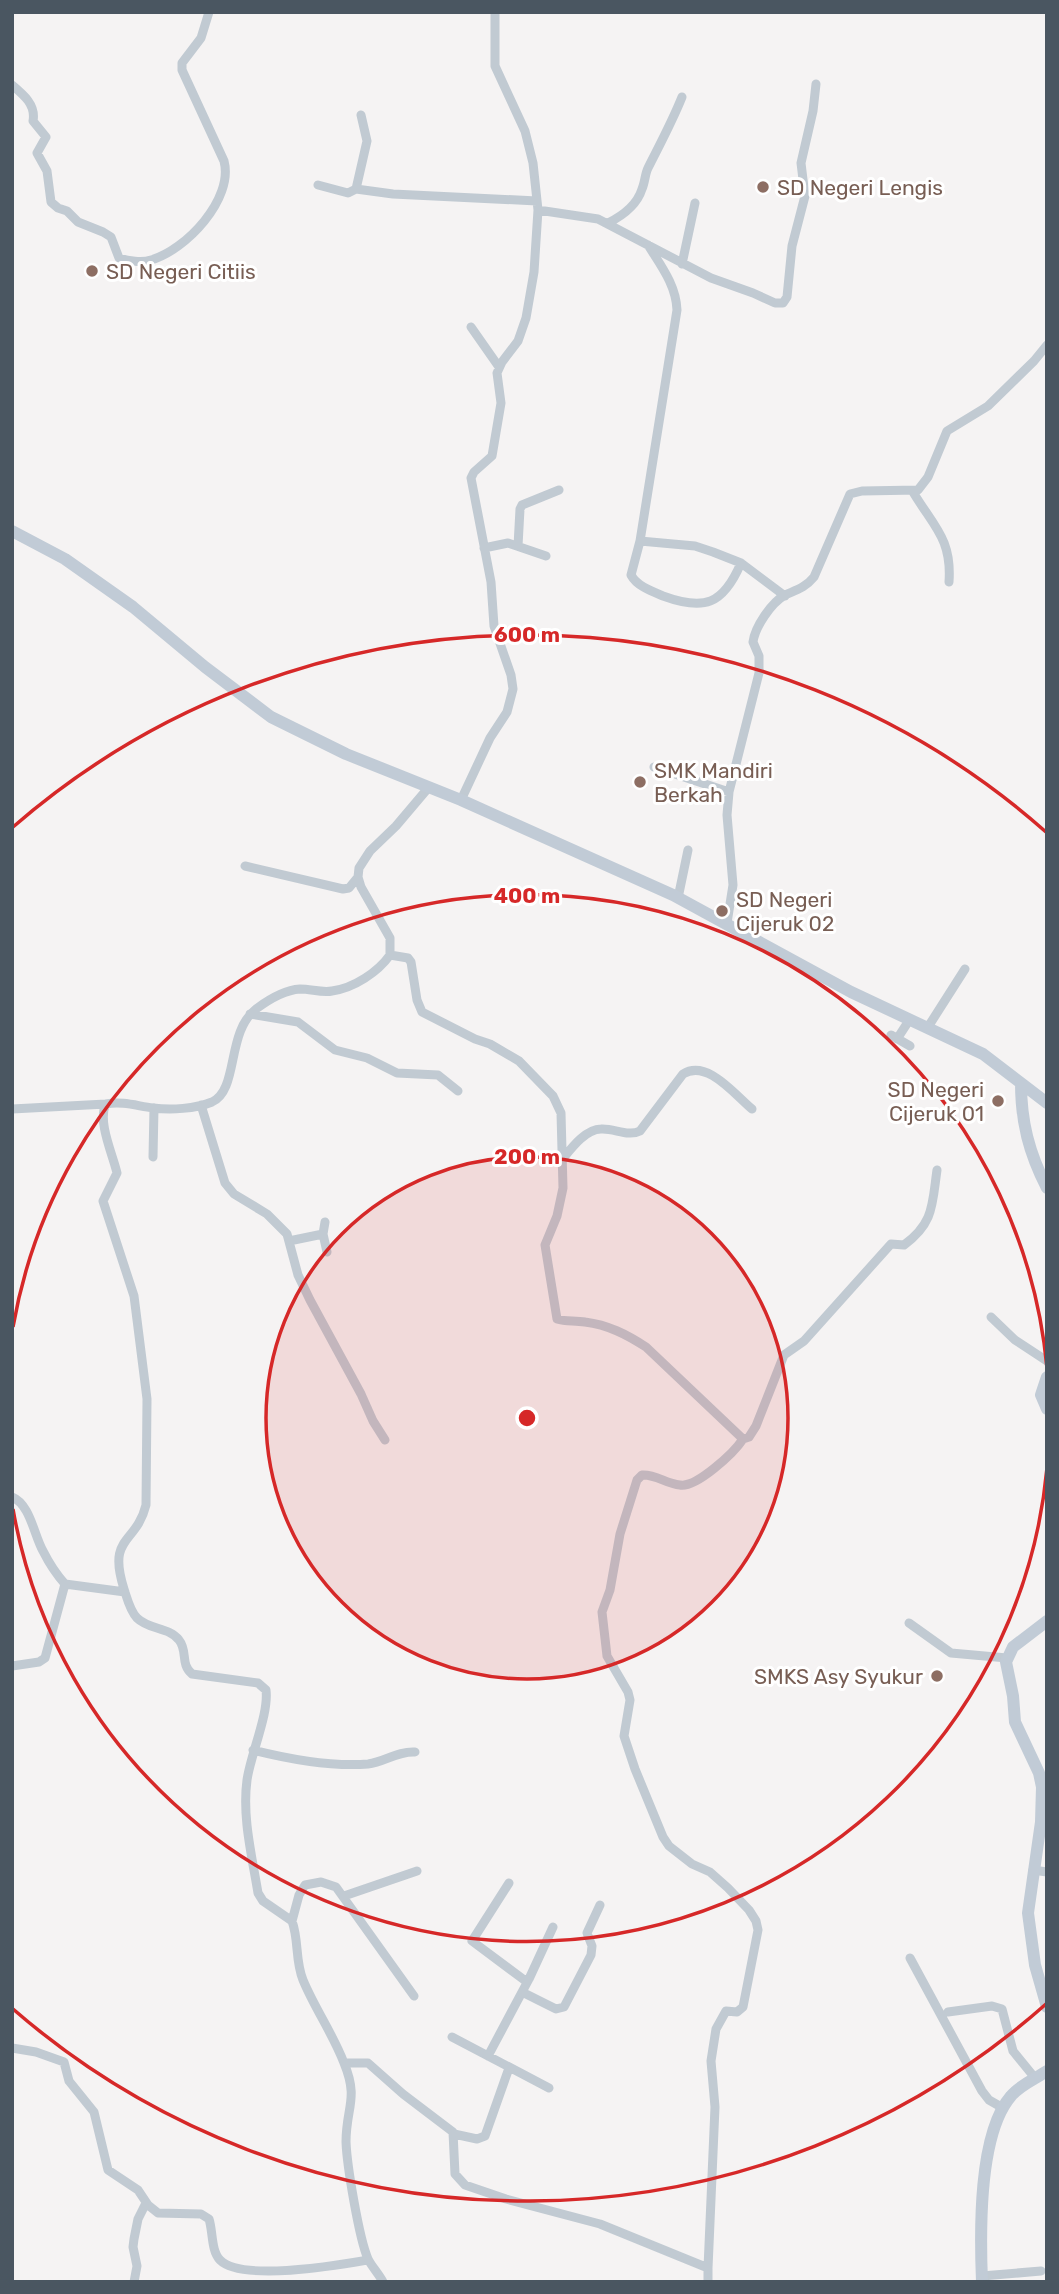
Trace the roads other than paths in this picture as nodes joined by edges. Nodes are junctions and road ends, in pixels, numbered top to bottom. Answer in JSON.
{"nodes":[{"id":1,"x":209,"y":12,"type":"edge"},
{"id":2,"x":495,"y":12,"type":"edge"},
{"id":3,"x":816,"y":84,"type":"dead end"},
{"id":4,"x":12,"y":85,"type":"edge"},
{"id":5,"x":682,"y":97,"type":"dead end"},
{"id":6,"x":361,"y":115,"type":"dead end"},
{"id":7,"x":318,"y":185,"type":"dead end"},
{"id":8,"x":356,"y":189,"type":"junction"},
{"id":9,"x":695,"y":203,"type":"dead end"},
{"id":10,"x":538,"y":206,"type":"junction"},
{"id":11,"x":608,"y":223,"type":"junction"},
{"id":12,"x":647,"y":244,"type":"junction"},
{"id":13,"x":681,"y":264,"type":"junction"},
{"id":14,"x":471,"y":327,"type":"dead end"},
{"id":15,"x":1047,"y":345,"type":"edge"},
{"id":16,"x":499,"y":367,"type":"junction"},
{"id":17,"x":559,"y":490,"type":"dead end"},
{"id":18,"x":913,"y":492,"type":"junction"},
{"id":19,"x":12,"y":531,"type":"edge"},
{"id":20,"x":640,"y":541,"type":"junction"},
{"id":21,"x":490,"y":546,"type":"junction"},
{"id":22,"x":517,"y":546,"type":"junction"},
{"id":23,"x":546,"y":556,"type":"dead end"},
{"id":24,"x":741,"y":563,"type":"junction"},
{"id":25,"x":949,"y":582,"type":"dead end"},
{"id":26,"x":785,"y":596,"type":"junction"},
{"id":27,"x":654,"y":767,"type":"dead end"},
{"id":28,"x":429,"y":787,"type":"junction"},
{"id":29,"x":729,"y":792,"type":"junction"},
{"id":30,"x":461,"y":800,"type":"junction"},
{"id":31,"x":688,"y":850,"type":"dead end"},
{"id":32,"x":245,"y":866,"type":"dead end"},
{"id":33,"x":358,"y":877,"type":"junction"},
{"id":34,"x":678,"y":898,"type":"junction"},
{"id":35,"x":727,"y":923,"type":"junction"},
{"id":36,"x":390,"y":955,"type":"junction"},
{"id":37,"x":965,"y":969,"type":"dead end"},
{"id":38,"x":250,"y":1014,"type":"junction"},
{"id":39,"x":910,"y":1019,"type":"junction"},
{"id":40,"x":928,"y":1027,"type":"junction"},
{"id":41,"x":909,"y":1046,"type":"dead end"},
{"id":42,"x":1021,"y":1083,"type":"junction"},
{"id":43,"x":458,"y":1091,"type":"dead end"},
{"id":44,"x":1047,"y":1103,"type":"edge"},
{"id":45,"x":106,"y":1104,"type":"junction"},
{"id":46,"x":201,"y":1105,"type":"junction"},
{"id":47,"x":154,"y":1108,"type":"junction"},
{"id":48,"x":12,"y":1109,"type":"edge"},
{"id":49,"x":751,"y":1109,"type":"dead end"},
{"id":50,"x":153,"y":1157,"type":"dead end"},
{"id":51,"x":561,"y":1161,"type":"junction"},
{"id":52,"x":937,"y":1170,"type":"dead end"},
{"id":53,"x":1047,"y":1188,"type":"edge"},
{"id":54,"x":324,"y":1222,"type":"dead end"},
{"id":55,"x":323,"y":1234,"type":"junction"},
{"id":56,"x":289,"y":1241,"type":"junction"},
{"id":57,"x":327,"y":1252,"type":"dead end"},
{"id":58,"x":991,"y":1317,"type":"dead end"},
{"id":59,"x":1047,"y":1361,"type":"edge"},
{"id":60,"x":1045,"y":1381,"type":"edge"},
{"id":61,"x":1047,"y":1409,"type":"edge"},
{"id":62,"x":743,"y":1439,"type":"junction"},
{"id":63,"x":385,"y":1440,"type":"dead end"},
{"id":64,"x":12,"y":1497,"type":"edge"},
{"id":65,"x":65,"y":1584,"type":"junction"},
{"id":66,"x":125,"y":1592,"type":"junction"},
{"id":67,"x":1047,"y":1621,"type":"edge"},
{"id":68,"x":909,"y":1623,"type":"dead end"},
{"id":69,"x":1007,"y":1658,"type":"junction"},
{"id":70,"x":12,"y":1666,"type":"edge"},
{"id":71,"x":253,"y":1750,"type":"junction"},
{"id":72,"x":415,"y":1752,"type":"dead end"},
{"id":73,"x":417,"y":1871,"type":"dead end"},
{"id":74,"x":1040,"y":1871,"type":"edge"},
{"id":75,"x":509,"y":1883,"type":"dead end"},
{"id":76,"x":344,"y":1896,"type":"junction"},
{"id":77,"x":600,"y":1905,"type":"dead end"},
{"id":78,"x":292,"y":1921,"type":"junction"},
{"id":79,"x":553,"y":1927,"type":"dead end"},
{"id":80,"x":910,"y":1958,"type":"dead end"},
{"id":81,"x":527,"y":1982,"type":"junction"},
{"id":82,"x":1044,"y":1986,"type":"edge"},
{"id":83,"x":522,"y":1992,"type":"junction"},
{"id":84,"x":414,"y":1996,"type":"dead end"},
{"id":85,"x":1047,"y":2007,"type":"edge"},
{"id":86,"x":948,"y":2012,"type":"dead end"},
{"id":87,"x":452,"y":2037,"type":"dead end"},
{"id":88,"x":12,"y":2048,"type":"edge"},
{"id":89,"x":488,"y":2056,"type":"junction"},
{"id":90,"x":344,"y":2063,"type":"junction"},
{"id":91,"x":509,"y":2068,"type":"junction"},
{"id":92,"x":1041,"y":2074,"type":"edge"},
{"id":93,"x":548,"y":2088,"type":"dead end"},
{"id":94,"x":1003,"y":2108,"type":"junction"},
{"id":95,"x":454,"y":2134,"type":"junction"},
{"id":96,"x":146,"y":2203,"type":"junction"},
{"id":97,"x":368,"y":2260,"type":"junction"},
{"id":98,"x":708,"y":2268,"type":"junction"},
{"id":99,"x":1041,"y":2271,"type":"dead end"},
{"id":100,"x":982,"y":2279,"type":"edge"},
{"id":101,"x":134,"y":2282,"type":"edge"},
{"id":102,"x":383,"y":2282,"type":"edge"},
{"id":103,"x":708,"y":2282,"type":"edge"}],
"edges":[{"from":1,"to":4,"type":"street"},
{"from":2,"to":10,"type":"street"},
{"from":3,"to":13,"type":"street"},
{"from":5,"to":11,"type":"street"},
{"from":6,"to":8,"type":"street"},
{"from":7,"to":8,"type":"street"},
{"from":8,"to":10,"type":"street"},
{"from":9,"to":13,"type":"street"},
{"from":10,"to":11,"type":"street"},
{"from":10,"to":16,"type":"street"},
{"from":11,"to":12,"type":"street"},
{"from":12,"to":13,"type":"street"},
{"from":12,"to":20,"type":"street"},
{"from":14,"to":16,"type":"street"},
{"from":15,"to":18,"type":"street"},
{"from":16,"to":21,"type":"street"},
{"from":17,"to":22,"type":"street"},
{"from":18,"to":25,"type":"street"},
{"from":18,"to":26,"type":"street"},
{"from":19,"to":28,"type":"main road"},
{"from":20,"to":24,"type":"street"},
{"from":20,"to":24,"type":"street"},
{"from":21,"to":22,"type":"street"},
{"from":21,"to":30,"type":"street"},
{"from":22,"to":23,"type":"street"},
{"from":24,"to":26,"type":"street"},
{"from":26,"to":29,"type":"street"},
{"from":27,"to":29,"type":"street"},
{"from":28,"to":30,"type":"main road"},
{"from":28,"to":33,"type":"street"},
{"from":29,"to":35,"type":"street"},
{"from":30,"to":34,"type":"main road"},
{"from":31,"to":34,"type":"street"},
{"from":32,"to":33,"type":"street"},
{"from":33,"to":36,"type":"street"},
{"from":34,"to":35,"type":"main road"},
{"from":35,"to":39,"type":"main road"},
{"from":36,"to":38,"type":"street"},
{"from":36,"to":51,"type":"street"},
{"from":37,"to":40,"type":"street"},
{"from":38,"to":43,"type":"street"},
{"from":38,"to":46,"type":"street"},
{"from":39,"to":40,"type":"main road"},
{"from":39,"to":41,"type":"street"},
{"from":40,"to":42,"type":"main road"},
{"from":42,"to":44,"type":"main road"},
{"from":42,"to":53,"type":"main road"},
{"from":45,"to":47,"type":"street"},
{"from":45,"to":48,"type":"street"},
{"from":45,"to":66,"type":"street"},
{"from":46,"to":47,"type":"street"},
{"from":46,"to":56,"type":"street"},
{"from":47,"to":50,"type":"street"},
{"from":49,"to":51,"type":"street"},
{"from":51,"to":62,"type":"street"},
{"from":52,"to":62,"type":"street"},
{"from":54,"to":55,"type":"street"},
{"from":55,"to":56,"type":"street"},
{"from":55,"to":57,"type":"street"},
{"from":56,"to":63,"type":"street"},
{"from":58,"to":59,"type":"street"},
{"from":60,"to":61,"type":"main road"},
{"from":62,"to":98,"type":"street"},
{"from":64,"to":65,"type":"street"},
{"from":65,"to":66,"type":"street"},
{"from":65,"to":70,"type":"street"},
{"from":66,"to":71,"type":"street"},
{"from":67,"to":69,"type":"main road"},
{"from":68,"to":69,"type":"street"},
{"from":69,"to":74,"type":"main road"},
{"from":71,"to":72,"type":"street"},
{"from":71,"to":78,"type":"street"},
{"from":73,"to":76,"type":"street"},
{"from":74,"to":82,"type":"main road"},
{"from":75,"to":81,"type":"street"},
{"from":76,"to":78,"type":"street"},
{"from":76,"to":84,"type":"street"},
{"from":77,"to":83,"type":"street"},
{"from":78,"to":90,"type":"street"},
{"from":79,"to":81,"type":"street"},
{"from":80,"to":94,"type":"street"},
{"from":81,"to":83,"type":"street"},
{"from":82,"to":85,"type":"main road"},
{"from":83,"to":89,"type":"street"},
{"from":86,"to":92,"type":"street"},
{"from":87,"to":89,"type":"street"},
{"from":88,"to":96,"type":"street"},
{"from":89,"to":91,"type":"street"},
{"from":90,"to":95,"type":"street"},
{"from":90,"to":97,"type":"street"},
{"from":91,"to":93,"type":"street"},
{"from":91,"to":95,"type":"street"},
{"from":92,"to":94,"type":"main road"},
{"from":94,"to":100,"type":"main road"},
{"from":95,"to":98,"type":"street"},
{"from":96,"to":97,"type":"street"},
{"from":96,"to":101,"type":"street"},
{"from":97,"to":102,"type":"street"},
{"from":98,"to":103,"type":"street"},
{"from":99,"to":100,"type":"street"}]}
